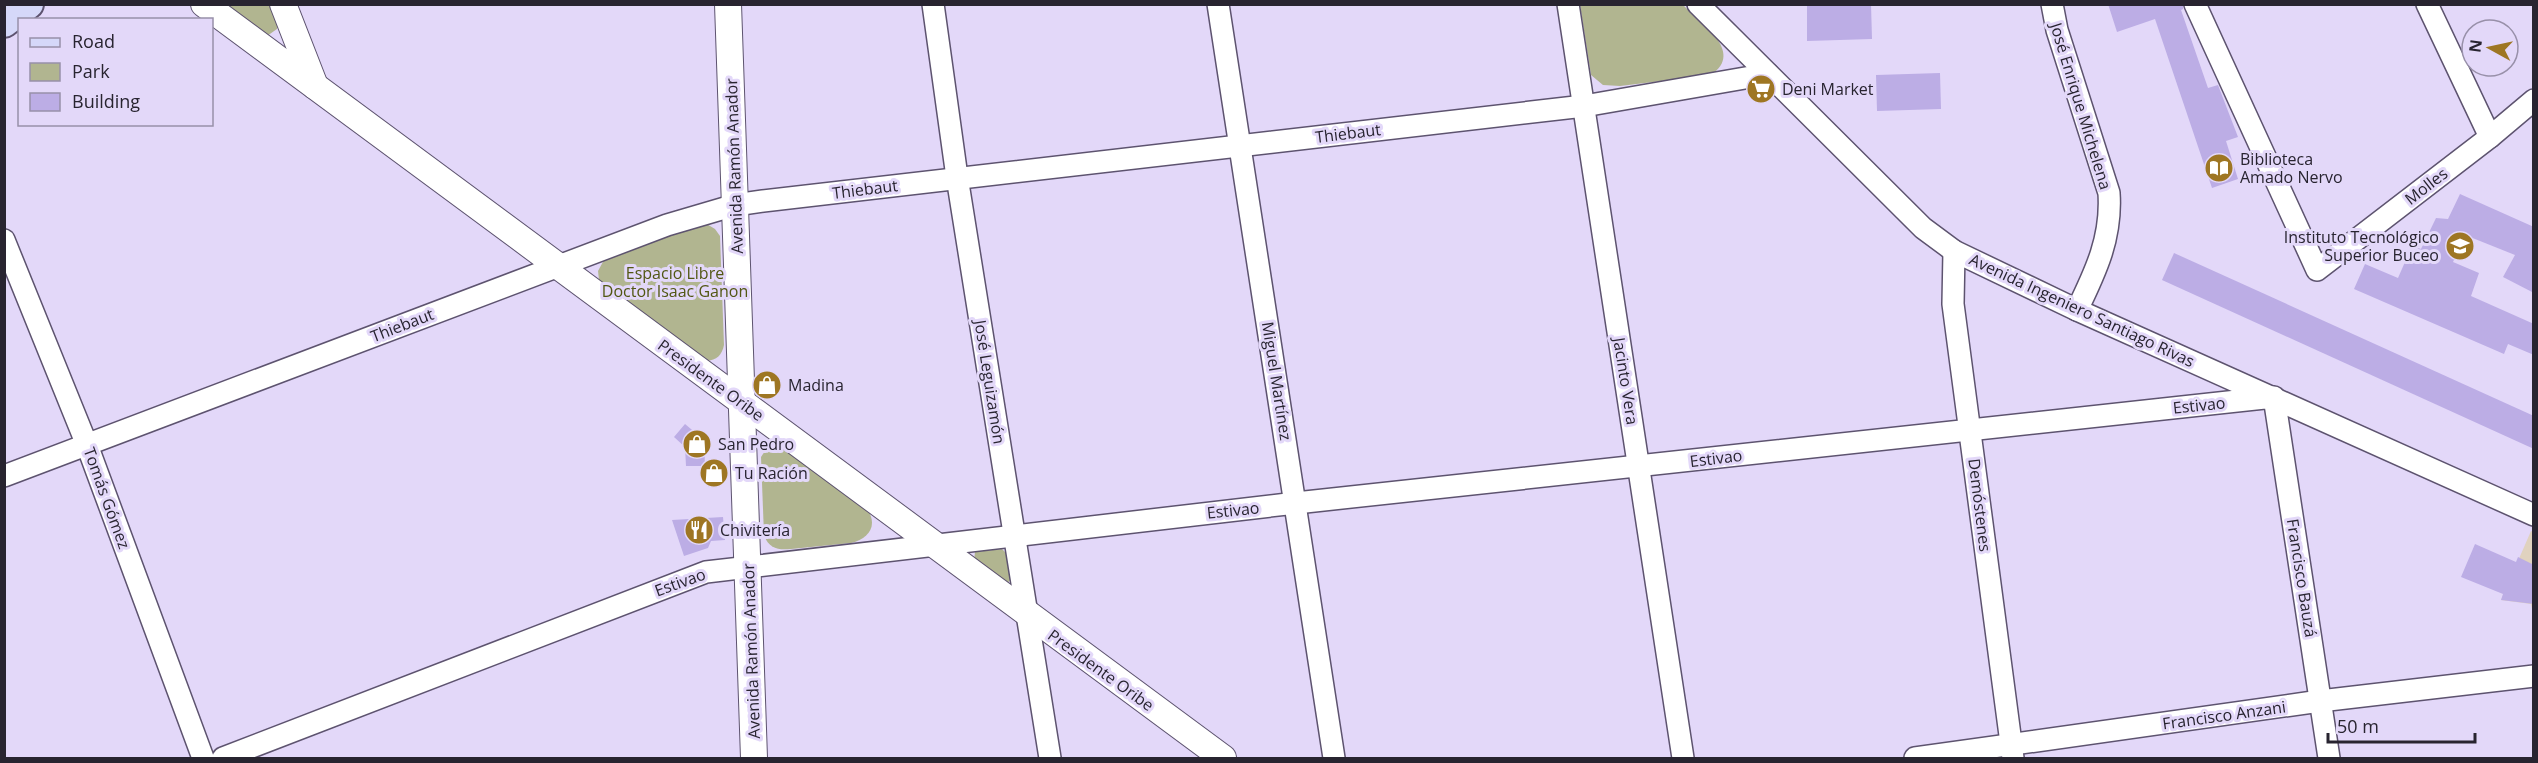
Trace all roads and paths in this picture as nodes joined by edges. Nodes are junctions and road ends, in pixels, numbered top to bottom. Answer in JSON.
{"nodes":[{"id":1,"x":29,"y":4,"type":"edge"},
{"id":2,"x":204,"y":4,"type":"edge"},
{"id":3,"x":283,"y":4,"type":"edge"},
{"id":4,"x":728,"y":4,"type":"edge"},
{"id":5,"x":933,"y":4,"type":"edge"},
{"id":6,"x":1218,"y":4,"type":"edge"},
{"id":7,"x":1568,"y":4,"type":"edge"},
{"id":8,"x":1698,"y":4,"type":"edge"},
{"id":9,"x":2052,"y":4,"type":"edge"},
{"id":10,"x":2196,"y":4,"type":"edge"},
{"id":11,"x":2427,"y":4,"type":"edge"},
{"id":12,"x":4,"y":23,"type":"edge"},
{"id":13,"x":1768,"y":74,"type":"junction"},
{"id":14,"x":315,"y":86,"type":"junction"},
{"id":15,"x":2534,"y":100,"type":"edge"},
{"id":16,"x":1584,"y":105,"type":"junction"},
{"id":17,"x":2490,"y":137,"type":"junction"},
{"id":18,"x":1241,"y":145,"type":"junction"},
{"id":19,"x":957,"y":177,"type":"junction"},
{"id":20,"x":735,"y":205,"type":"junction"},
{"id":21,"x":4,"y":240,"type":"edge"},
{"id":22,"x":1953,"y":251,"type":"junction"},
{"id":23,"x":556,"y":267,"type":"junction"},
{"id":24,"x":2077,"y":310,"type":"junction"},
{"id":25,"x":2274,"y":397,"type":"junction"},
{"id":26,"x":741,"y":402,"type":"junction"},
{"id":27,"x":1970,"y":429,"type":"junction"},
{"id":28,"x":87,"y":445,"type":"junction"},
{"id":29,"x":1639,"y":467,"type":"junction"},
{"id":30,"x":4,"y":476,"type":"edge"},
{"id":31,"x":1296,"y":503,"type":"junction"},
{"id":32,"x":2534,"y":515,"type":"edge"},
{"id":33,"x":1014,"y":534,"type":"junction"},
{"id":34,"x":933,"y":544,"type":"junction"},
{"id":35,"x":749,"y":567,"type":"junction"},
{"id":36,"x":1027,"y":615,"type":"junction"},
{"id":37,"x":2534,"y":676,"type":"edge"},
{"id":38,"x":2320,"y":701,"type":"junction"},
{"id":39,"x":2012,"y":752,"type":"edge"},
{"id":40,"x":203,"y":759,"type":"edge"},
{"id":41,"x":223,"y":759,"type":"edge"},
{"id":42,"x":754,"y":759,"type":"edge"},
{"id":43,"x":1050,"y":759,"type":"edge"},
{"id":44,"x":1223,"y":759,"type":"edge"},
{"id":45,"x":1334,"y":759,"type":"edge"},
{"id":46,"x":1683,"y":759,"type":"edge"},
{"id":47,"x":1915,"y":759,"type":"edge"},
{"id":48,"x":2330,"y":759,"type":"edge"}],
"edges":[{"from":1,"to":12,"type":"main road"},
{"from":2,"to":14,"type":"street","name":"Presidente Oribe"},
{"from":3,"to":14,"type":"street"},
{"from":4,"to":20,"type":"street","name":"Avenida Ramón Anador"},
{"from":5,"to":19,"type":"street","name":"José Leguizamón"},
{"from":6,"to":18,"type":"street","name":"Miguel Martínez"},
{"from":7,"to":16,"type":"street","name":"Jacinto Vera"},
{"from":8,"to":13,"type":"street","name":"Avenida Ingeniero Santiago Rivas"},
{"from":9,"to":24,"type":"street","name":"José Enrique Michelena"},
{"from":10,"to":17,"type":"street","name":"Molles"},
{"from":11,"to":17,"type":"street"},
{"from":13,"to":16,"type":"street","name":"Thiebaut"},
{"from":13,"to":22,"type":"street","name":"Avenida Ingeniero Santiago Rivas"},
{"from":14,"to":23,"type":"street","name":"Presidente Oribe"},
{"from":15,"to":17,"type":"street","name":"Molles"},
{"from":16,"to":18,"type":"street","name":"Thiebaut"},
{"from":16,"to":29,"type":"street","name":"Jacinto Vera"},
{"from":18,"to":19,"type":"street","name":"Thiebaut"},
{"from":18,"to":31,"type":"street","name":"Miguel Martínez"},
{"from":19,"to":20,"type":"street","name":"Thiebaut"},
{"from":19,"to":33,"type":"street","name":"José Leguizamón"},
{"from":20,"to":23,"type":"street","name":"Thiebaut"},
{"from":20,"to":26,"type":"street","name":"Avenida Ramón Anador"},
{"from":21,"to":28,"type":"street","name":"Tomás Gómez"},
{"from":22,"to":24,"type":"street","name":"Avenida Ingeniero Santiago Rivas"},
{"from":22,"to":27,"type":"street","name":"Demóstenes"},
{"from":23,"to":26,"type":"street","name":"Presidente Oribe"},
{"from":23,"to":28,"type":"street","name":"Thiebaut"},
{"from":24,"to":25,"type":"street","name":"Avenida Ingeniero Santiago Rivas"},
{"from":25,"to":27,"type":"street","name":"Estivao"},
{"from":25,"to":32,"type":"street","name":"Avenida Ingeniero Santiago Rivas"},
{"from":25,"to":38,"type":"street","name":"Francisco Bauzá"},
{"from":26,"to":34,"type":"street","name":"Presidente Oribe"},
{"from":26,"to":35,"type":"street","name":"Avenida Ramón Anador"},
{"from":27,"to":29,"type":"street","name":"Estivao"},
{"from":27,"to":39,"type":"street","name":"Demóstenes"},
{"from":28,"to":30,"type":"street","name":"Thiebaut"},
{"from":28,"to":40,"type":"street","name":"Tomás Gómez"},
{"from":29,"to":31,"type":"street","name":"Estivao"},
{"from":29,"to":46,"type":"street","name":"Jacinto Vera"},
{"from":31,"to":33,"type":"street","name":"Estivao"},
{"from":31,"to":45,"type":"street","name":"Miguel Martínez"},
{"from":33,"to":34,"type":"street","name":"Estivao"},
{"from":33,"to":36,"type":"street","name":"José Leguizamón"},
{"from":34,"to":35,"type":"street","name":"Estivao"},
{"from":34,"to":36,"type":"street","name":"Presidente Oribe"},
{"from":35,"to":41,"type":"street","name":"Estivao"},
{"from":35,"to":42,"type":"street","name":"Avenida Ramón Anador"},
{"from":36,"to":43,"type":"street","name":"José Leguizamón"},
{"from":36,"to":44,"type":"street","name":"Presidente Oribe"},
{"from":37,"to":38,"type":"street","name":"Francisco Anzani"},
{"from":38,"to":39,"type":"street","name":"Francisco Anzani"},
{"from":38,"to":48,"type":"street","name":"Francisco Bauzá"},
{"from":39,"to":47,"type":"street","name":"Francisco Anzani"}]}
